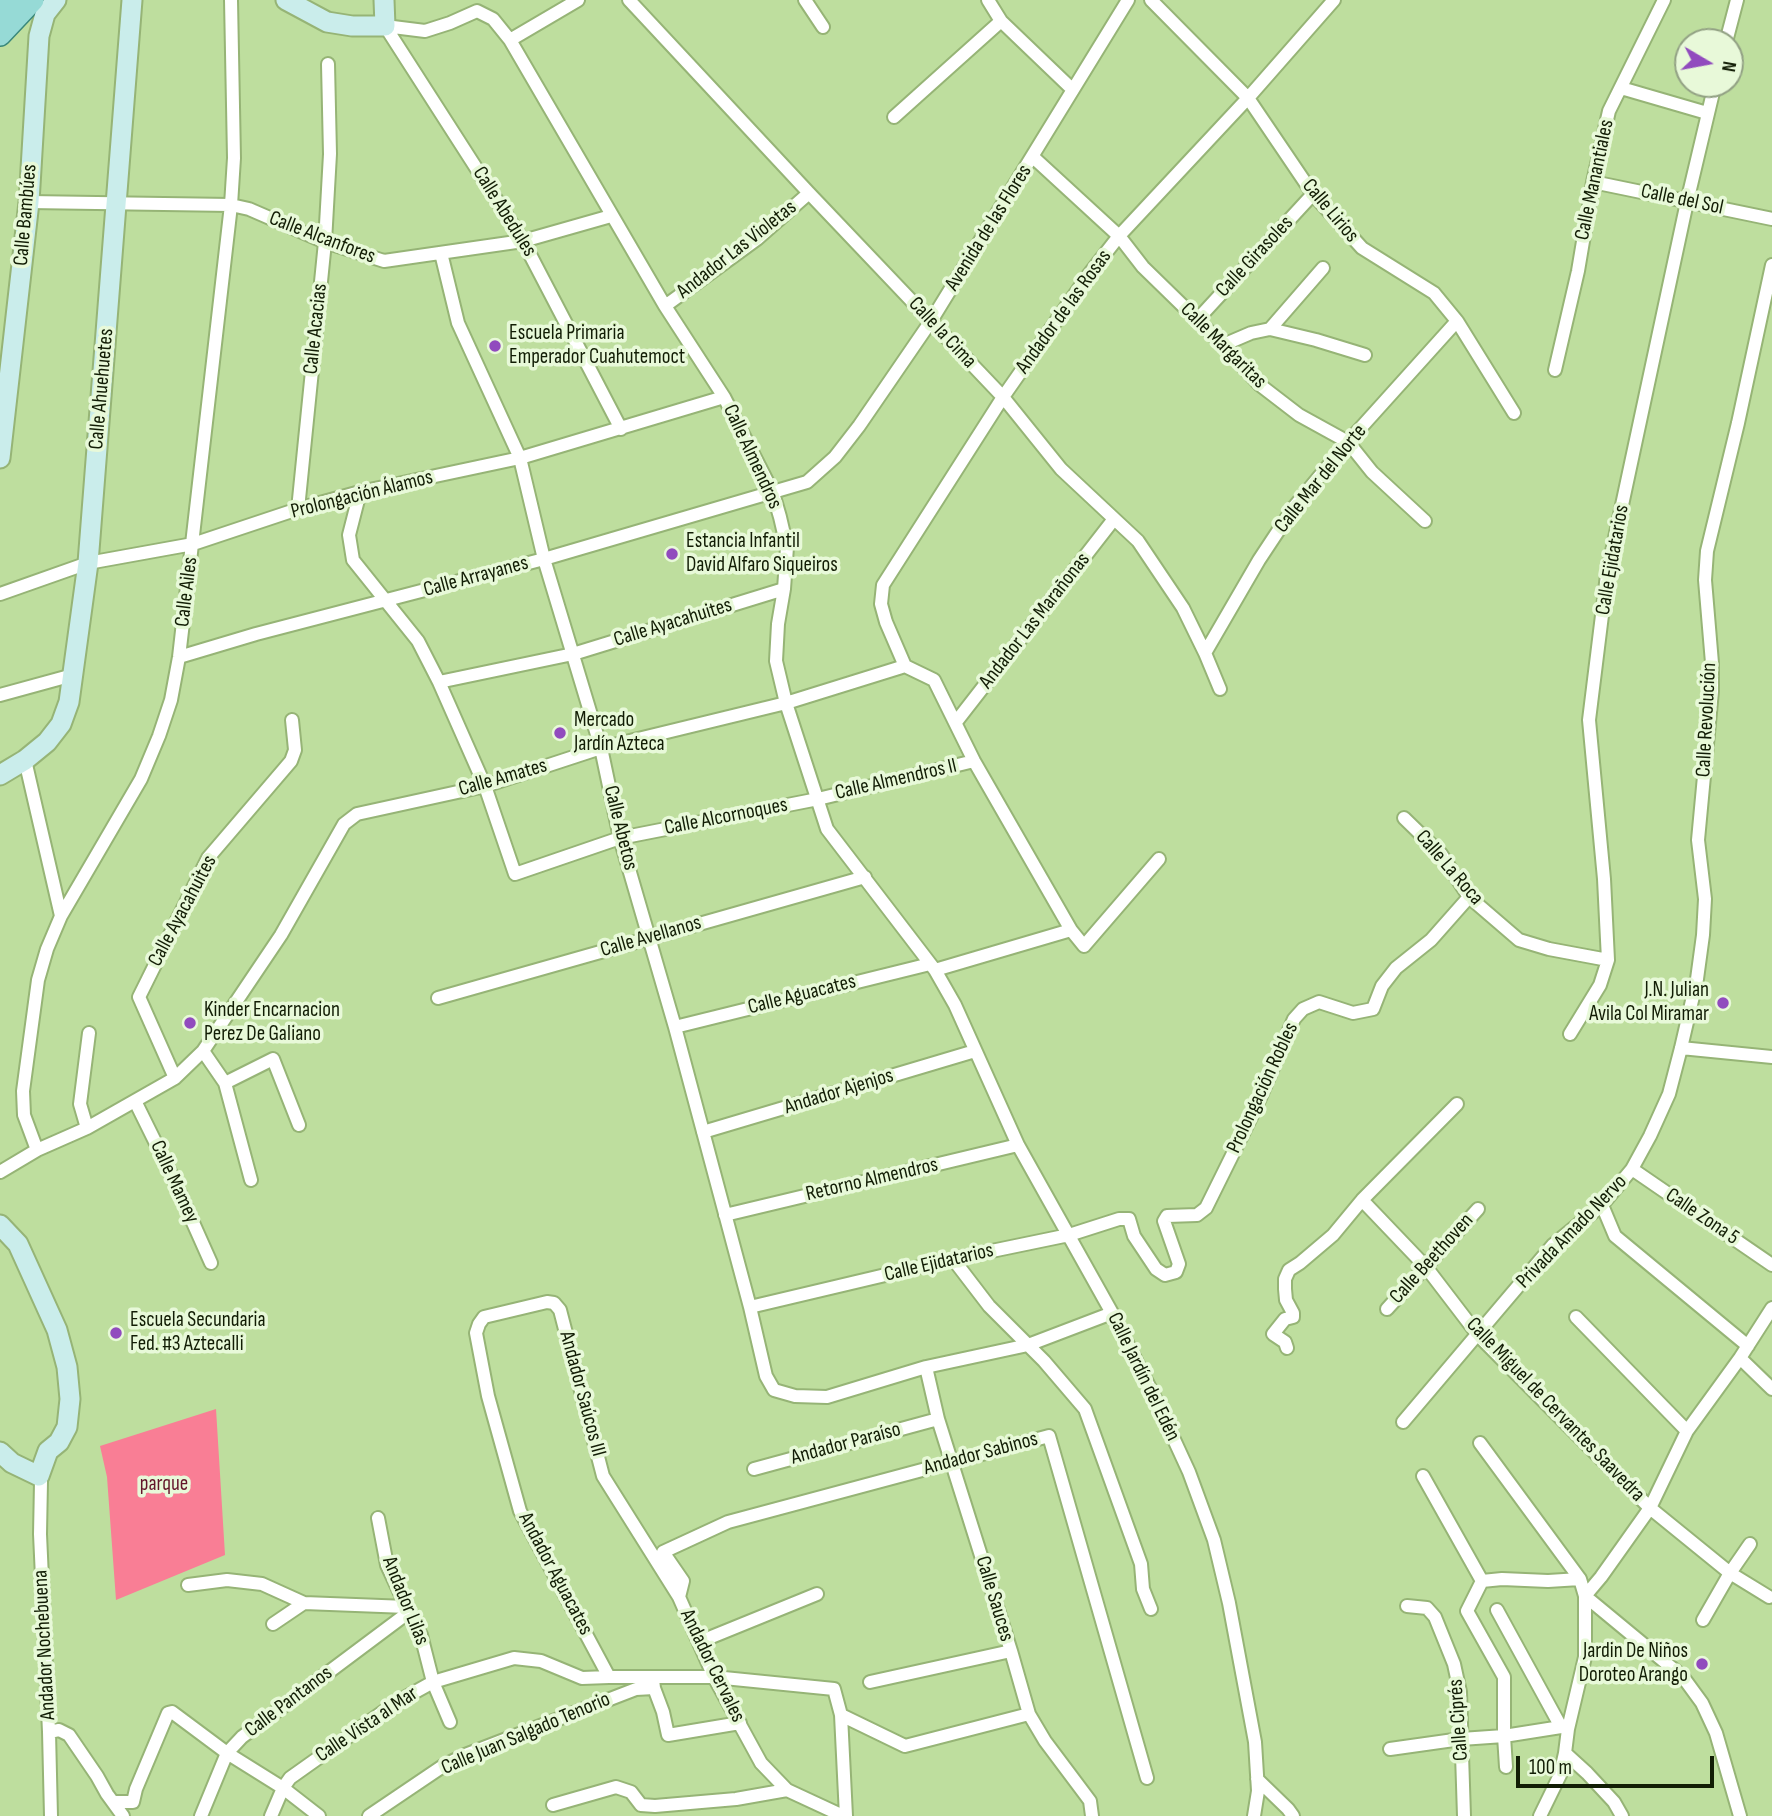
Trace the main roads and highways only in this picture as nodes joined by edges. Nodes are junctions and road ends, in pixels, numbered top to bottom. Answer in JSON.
{"nodes":[{"id":1,"x":11,"y":0,"type":"edge"},
{"id":2,"x":132,"y":0,"type":"edge"},
{"id":3,"x":286,"y":0,"type":"edge"},
{"id":4,"x":384,"y":0,"type":"edge"},
{"id":5,"x":45,"y":4,"type":"edge"},
{"id":6,"x":0,"y":12,"type":"edge"},
{"id":7,"x":0,"y":35,"type":"edge"},
{"id":8,"x":0,"y":458,"type":"edge"},
{"id":9,"x":0,"y":775,"type":"edge"},
{"id":10,"x":0,"y":1224,"type":"edge"},
{"id":11,"x":0,"y":1452,"type":"edge"}],
"edges":[{"from":1,"to":6,"type":"main road"},
{"from":2,"to":9,"type":"main road","name":"Calle Ahuehuetes"},
{"from":3,"to":4,"type":"main road"},
{"from":5,"to":7,"type":"main road"},
{"from":5,"to":8,"type":"main road","name":"Calle Bambúes"},
{"from":10,"to":11,"type":"main road"}]}
